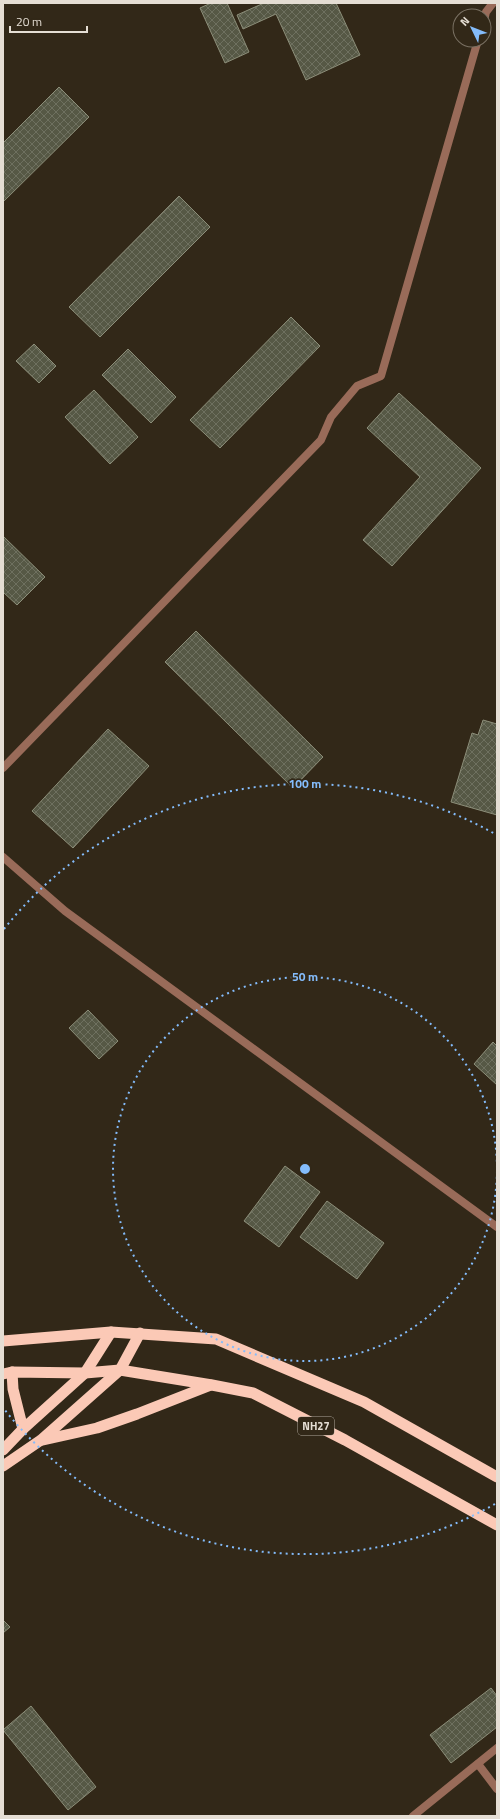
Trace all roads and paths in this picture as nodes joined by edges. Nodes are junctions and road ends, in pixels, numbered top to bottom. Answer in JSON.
{"nodes":[{"id":1,"x":476,"y":48,"type":"edge"},
{"id":2,"x":3,"y":768,"type":"edge"},
{"id":3,"x":3,"y":857,"type":"edge"},
{"id":4,"x":497,"y":1227,"type":"edge"},
{"id":5,"x":111,"y":1332,"type":"junction"},
{"id":6,"x":140,"y":1334,"type":"junction"},
{"id":7,"x":3,"y":1341,"type":"edge"},
{"id":8,"x":120,"y":1370,"type":"junction"},
{"id":9,"x":8,"y":1373,"type":"edge"},
{"id":10,"x":85,"y":1373,"type":"junction"},
{"id":11,"x":212,"y":1385,"type":"junction"},
{"id":12,"x":23,"y":1429,"type":"junction"},
{"id":13,"x":40,"y":1440,"type":"junction"},
{"id":14,"x":3,"y":1450,"type":"edge"},
{"id":15,"x":3,"y":1466,"type":"edge"},
{"id":16,"x":497,"y":1477,"type":"edge"},
{"id":17,"x":497,"y":1525,"type":"edge"},
{"id":18,"x":497,"y":1748,"type":"edge"},
{"id":19,"x":478,"y":1764,"type":"junction"},
{"id":20,"x":497,"y":1789,"type":"edge"},
{"id":21,"x":413,"y":1816,"type":"edge"}],
"edges":[{"from":1,"to":2,"type":"street"},
{"from":3,"to":4,"type":"street"},
{"from":5,"to":6,"type":"highway"},
{"from":5,"to":7,"type":"highway"},
{"from":5,"to":10,"type":"highway"},
{"from":6,"to":8,"type":"highway"},
{"from":6,"to":16,"type":"highway"},
{"from":8,"to":10,"type":"highway","number":"NH27"},
{"from":8,"to":11,"type":"highway","number":"NH27"},
{"from":8,"to":13,"type":"highway"},
{"from":9,"to":10,"type":"highway","number":"NH27"},
{"from":9,"to":12,"type":"highway"},
{"from":10,"to":12,"type":"highway"},
{"from":11,"to":13,"type":"highway"},
{"from":11,"to":17,"type":"highway","number":"NH27"},
{"from":12,"to":14,"type":"highway"},
{"from":13,"to":15,"type":"highway"},
{"from":18,"to":19,"type":"street"},
{"from":19,"to":20,"type":"street"},
{"from":19,"to":21,"type":"street"}]}
